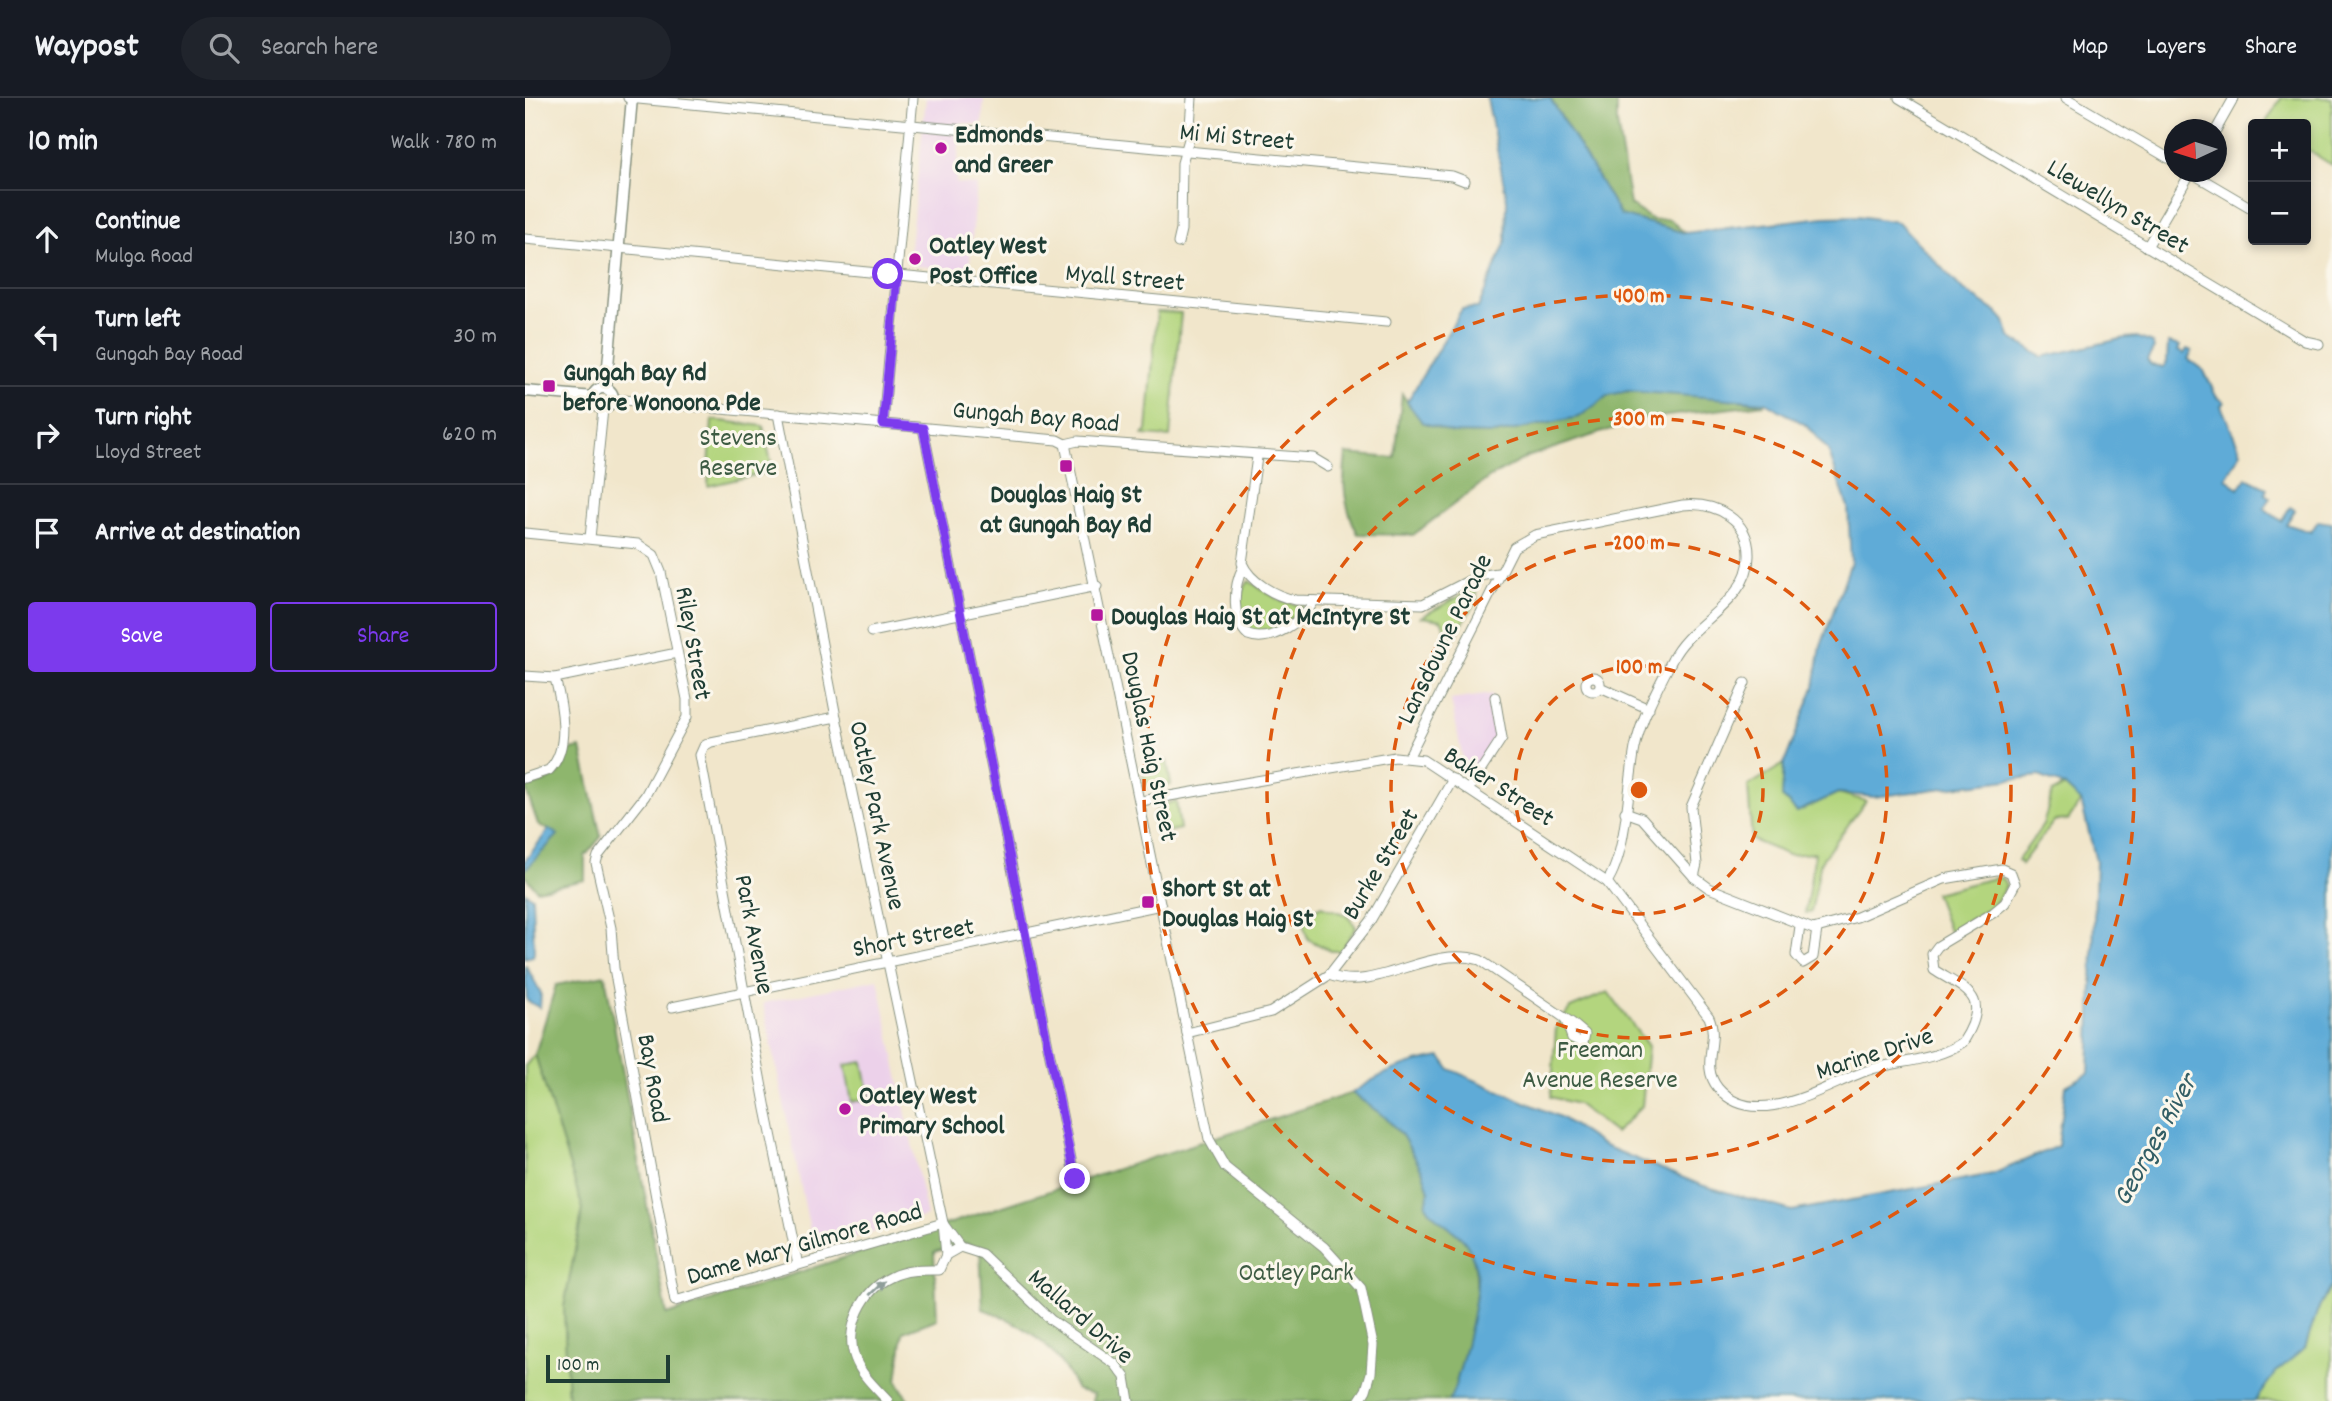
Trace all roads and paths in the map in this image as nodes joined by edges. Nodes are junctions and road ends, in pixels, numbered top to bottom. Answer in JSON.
{"nodes":[{"id":1,"x":630,"y":98,"type":"edge"},
{"id":2,"x":913,"y":98,"type":"edge"},
{"id":3,"x":1192,"y":98,"type":"edge"},
{"id":4,"x":1899,"y":98,"type":"edge"},
{"id":5,"x":2066,"y":98,"type":"edge"},
{"id":6,"x":2234,"y":98,"type":"edge"},
{"id":7,"x":2222,"y":119,"type":"edge"},
{"id":8,"x":911,"y":124,"type":"junction"},
{"id":9,"x":1185,"y":151,"type":"junction"},
{"id":10,"x":2164,"y":156,"type":"edge"},
{"id":11,"x":1465,"y":181,"type":"dead end"},
{"id":12,"x":2185,"y":182,"type":"edge"},
{"id":13,"x":2208,"y":182,"type":"edge"},
{"id":14,"x":2248,"y":206,"type":"edge"},
{"id":15,"x":525,"y":239,"type":"edge"},
{"id":16,"x":1178,"y":243,"type":"dead end"},
{"id":17,"x":618,"y":247,"type":"junction"},
{"id":18,"x":2147,"y":247,"type":"junction"},
{"id":19,"x":897,"y":275,"type":"junction"},
{"id":20,"x":1386,"y":322,"type":"dead end"},
{"id":21,"x":2319,"y":344,"type":"dead end"},
{"id":22,"x":606,"y":388,"type":"junction"},
{"id":23,"x":525,"y":391,"type":"edge"},
{"id":24,"x":593,"y":397,"type":"junction"},
{"id":25,"x":613,"y":399,"type":"junction"},
{"id":26,"x":603,"y":409,"type":"junction"},
{"id":27,"x":778,"y":414,"type":"junction"},
{"id":28,"x":883,"y":424,"type":"junction"},
{"id":29,"x":923,"y":428,"type":"junction"},
{"id":30,"x":1065,"y":444,"type":"junction"},
{"id":31,"x":1257,"y":457,"type":"junction"},
{"id":32,"x":1328,"y":467,"type":"dead end"},
{"id":33,"x":525,"y":533,"type":"edge"},
{"id":34,"x":590,"y":538,"type":"junction"},
{"id":35,"x":1243,"y":567,"type":"junction"},
{"id":36,"x":1498,"y":573,"type":"junction"},
{"id":37,"x":1097,"y":586,"type":"junction"},
{"id":38,"x":1314,"y":601,"type":"junction"},
{"id":39,"x":960,"y":613,"type":"junction"},
{"id":40,"x":871,"y":632,"type":"dead end"},
{"id":41,"x":677,"y":653,"type":"junction"},
{"id":42,"x":525,"y":676,"type":"edge"},
{"id":43,"x":555,"y":678,"type":"junction"},
{"id":44,"x":1745,"y":683,"type":"dead end"},
{"id":45,"x":1600,"y":687,"type":"dead end"},
{"id":46,"x":1495,"y":697,"type":"dead end"},
{"id":47,"x":1649,"y":709,"type":"junction"},
{"id":48,"x":836,"y":717,"type":"junction"},
{"id":49,"x":1409,"y":756,"type":"junction"},
{"id":50,"x":525,"y":778,"type":"edge"},
{"id":51,"x":1453,"y":779,"type":"junction"},
{"id":52,"x":1468,"y":790,"type":"junction"},
{"id":53,"x":1141,"y":801,"type":"junction"},
{"id":54,"x":1625,"y":813,"type":"junction"},
{"id":55,"x":596,"y":863,"type":"joint"},
{"id":56,"x":1694,"y":877,"type":"junction"},
{"id":57,"x":1607,"y":882,"type":"junction"},
{"id":58,"x":1161,"y":905,"type":"junction"},
{"id":59,"x":1800,"y":926,"type":"junction"},
{"id":60,"x":1817,"y":929,"type":"junction"},
{"id":61,"x":1028,"y":935,"type":"junction"},
{"id":62,"x":889,"y":962,"type":"junction"},
{"id":63,"x":1329,"y":975,"type":"junction"},
{"id":64,"x":746,"y":992,"type":"junction"},
{"id":65,"x":672,"y":1007,"type":"dead end"},
{"id":66,"x":1565,"y":1018,"type":"dead end"},
{"id":67,"x":1712,"y":1028,"type":"joint"},
{"id":68,"x":1187,"y":1033,"type":"junction"},
{"id":69,"x":1075,"y":1179,"type":"dead end"},
{"id":70,"x":943,"y":1223,"type":"junction"},
{"id":71,"x":960,"y":1247,"type":"junction"},
{"id":72,"x":946,"y":1255,"type":"junction"},
{"id":73,"x":799,"y":1265,"type":"junction"},
{"id":74,"x":675,"y":1301,"type":"joint"},
{"id":75,"x":888,"y":1401,"type":"edge"},
{"id":76,"x":1129,"y":1401,"type":"edge"},
{"id":77,"x":1359,"y":1401,"type":"edge"}],
"edges":[{"from":1,"to":8,"type":"street","name":"Mi Mi Street"},
{"from":1,"to":17,"type":"street"},
{"from":2,"to":8,"type":"street"},
{"from":3,"to":9,"type":"street"},
{"from":4,"to":18,"type":"street","name":"Llewellyn Street"},
{"from":5,"to":10,"type":"street"},
{"from":6,"to":7,"type":"street"},
{"from":8,"to":9,"type":"street","name":"Mi Mi Street"},
{"from":8,"to":19,"type":"street"},
{"from":9,"to":11,"type":"street","name":"Mi Mi Street"},
{"from":9,"to":16,"type":"street"},
{"from":12,"to":18,"type":"street"},
{"from":13,"to":14,"type":"street"},
{"from":15,"to":17,"type":"street","name":"Myall Street"},
{"from":17,"to":19,"type":"street","name":"Myall Street"},
{"from":17,"to":22,"type":"street"},
{"from":18,"to":21,"type":"street","name":"Llewellyn Street"},
{"from":19,"to":20,"type":"street","name":"Myall Street"},
{"from":19,"to":28,"type":"street"},
{"from":22,"to":24,"type":"street"},
{"from":22,"to":25,"type":"street"},
{"from":23,"to":24,"type":"street"},
{"from":24,"to":26,"type":"street"},
{"from":25,"to":26,"type":"street"},
{"from":25,"to":27,"type":"street","name":"Gungah Bay Road"},
{"from":26,"to":34,"type":"street"},
{"from":27,"to":28,"type":"street","name":"Gungah Bay Road"},
{"from":27,"to":48,"type":"street","name":"Oatley Park Avenue"},
{"from":28,"to":29,"type":"street","name":"Gungah Bay Road"},
{"from":29,"to":30,"type":"street","name":"Gungah Bay Road"},
{"from":29,"to":39,"type":"street"},
{"from":30,"to":31,"type":"street","name":"Gungah Bay Road"},
{"from":30,"to":37,"type":"street","name":"Douglas Haig Street"},
{"from":31,"to":32,"type":"street","name":"Gungah Bay Road"},
{"from":31,"to":35,"type":"street"},
{"from":33,"to":34,"type":"street"},
{"from":34,"to":41,"type":"street","name":"Riley Street"},
{"from":35,"to":38,"type":"street"},
{"from":35,"to":38,"type":"street"},
{"from":36,"to":38,"type":"street"},
{"from":36,"to":47,"type":"street","name":"Lansdowne Parade"},
{"from":36,"to":49,"type":"street","name":"Lansdowne Parade"},
{"from":37,"to":39,"type":"street"},
{"from":37,"to":53,"type":"street","name":"Douglas Haig Street"},
{"from":39,"to":40,"type":"street"},
{"from":39,"to":61,"type":"street"},
{"from":41,"to":43,"type":"street"},
{"from":41,"to":55,"type":"street","name":"Riley Street"},
{"from":42,"to":43,"type":"street"},
{"from":43,"to":50,"type":"street"},
{"from":44,"to":56,"type":"street"},
{"from":45,"to":47,"type":"street"},
{"from":46,"to":52,"type":"street"},
{"from":47,"to":54,"type":"street","name":"Lansdowne Parade"},
{"from":48,"to":62,"type":"street","name":"Oatley Park Avenue"},
{"from":48,"to":64,"type":"street","name":"Park Avenue"},
{"from":49,"to":51,"type":"street","name":"Baker Street"},
{"from":49,"to":53,"type":"street","name":"Baker Street"},
{"from":51,"to":52,"type":"street","name":"Baker Street"},
{"from":51,"to":63,"type":"street","name":"Burke Street"},
{"from":52,"to":57,"type":"street","name":"Baker Street"},
{"from":53,"to":58,"type":"street","name":"Douglas Haig Street"},
{"from":54,"to":56,"type":"street","name":"Marine Drive"},
{"from":54,"to":57,"type":"street","name":"Lansdowne Parade"},
{"from":55,"to":74,"type":"street","name":"Bay Road"},
{"from":56,"to":59,"type":"street","name":"Marine Drive"},
{"from":57,"to":67,"type":"street","name":"Baker Street"},
{"from":58,"to":61,"type":"street","name":"Short Street"},
{"from":58,"to":68,"type":"street","name":"Douglas Haig Street"},
{"from":59,"to":60,"type":"street","name":"Marine Drive"},
{"from":59,"to":60,"type":"street"},
{"from":60,"to":67,"type":"street","name":"Marine Drive"},
{"from":61,"to":62,"type":"street","name":"Short Street"},
{"from":61,"to":69,"type":"street"},
{"from":62,"to":64,"type":"street","name":"Short Street"},
{"from":62,"to":70,"type":"street","name":"Oatley Park Avenue"},
{"from":63,"to":66,"type":"street"},
{"from":63,"to":68,"type":"street","name":"Burke Street"},
{"from":64,"to":65,"type":"street","name":"Short Street"},
{"from":64,"to":73,"type":"street","name":"Park Avenue"},
{"from":68,"to":77,"type":"street","name":"Douglas Haig Street"},
{"from":70,"to":71,"type":"street","name":"Mallard Drive"},
{"from":70,"to":72,"type":"street"},
{"from":70,"to":73,"type":"street","name":"Dame Mary Gilmore Road"},
{"from":71,"to":72,"type":"street"},
{"from":71,"to":76,"type":"street","name":"Mallard Drive"},
{"from":75,"to":72,"type":"street","one_way":true},
{"from":73,"to":74,"type":"street","name":"Dame Mary Gilmore Road"}]}
